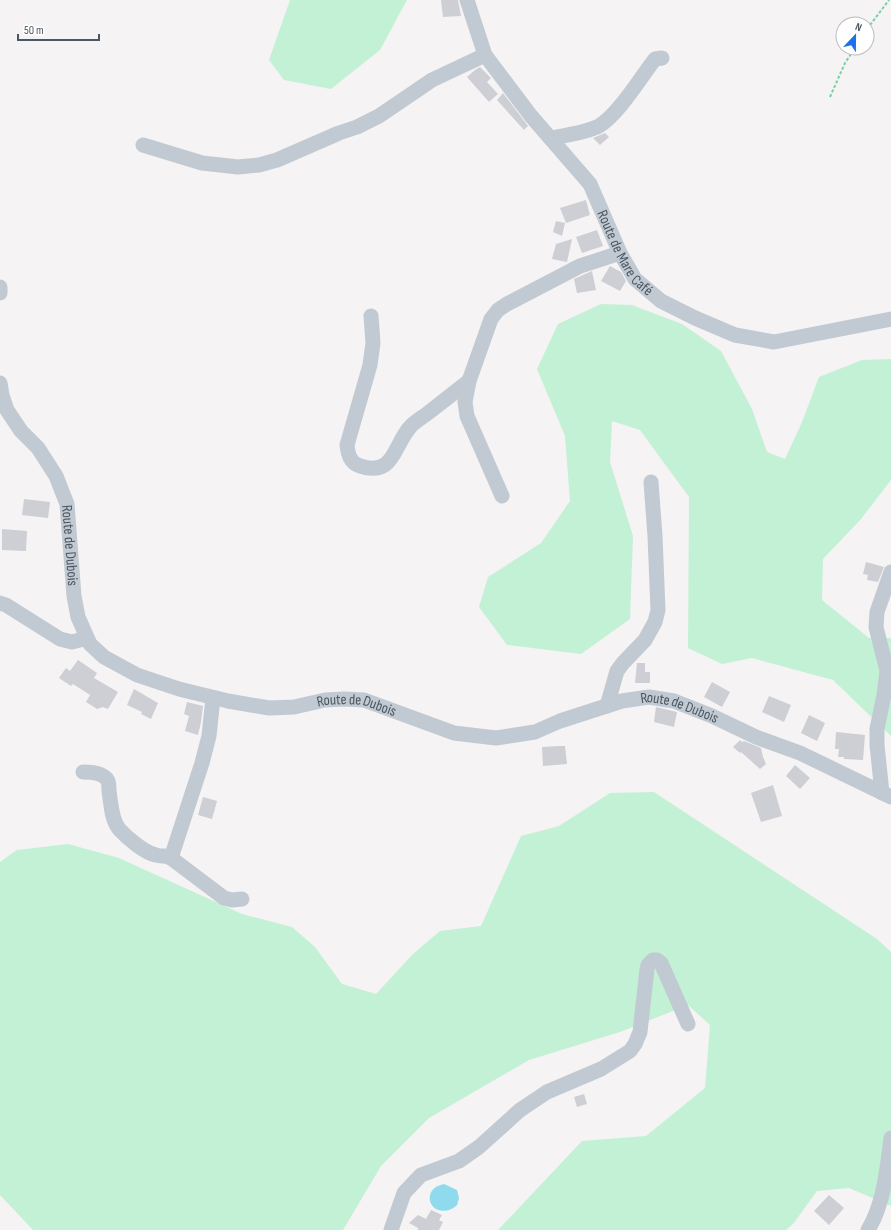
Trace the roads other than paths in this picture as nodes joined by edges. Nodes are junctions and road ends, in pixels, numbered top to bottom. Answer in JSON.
{"nodes":[{"id":1,"x":467,"y":0,"type":"edge"},
{"id":2,"x":485,"y":55,"type":"junction"},
{"id":3,"x":662,"y":58,"type":"dead end"},
{"id":4,"x":551,"y":138,"type":"junction"},
{"id":5,"x":143,"y":145,"type":"dead end"},
{"id":6,"x":620,"y":254,"type":"junction"},
{"id":7,"x":0,"y":287,"type":"edge"},
{"id":8,"x":0,"y":293,"type":"edge"},
{"id":9,"x":371,"y":316,"type":"dead end"},
{"id":10,"x":891,"y":319,"type":"edge"},
{"id":11,"x":469,"y":381,"type":"junction"},
{"id":12,"x":0,"y":383,"type":"edge"},
{"id":13,"x":652,"y":482,"type":"dead end"},
{"id":14,"x":502,"y":496,"type":"dead end"},
{"id":15,"x":891,"y":572,"type":"edge"},
{"id":16,"x":0,"y":603,"type":"edge"},
{"id":17,"x":87,"y":638,"type":"junction"},
{"id":18,"x":213,"y":698,"type":"junction"},
{"id":19,"x":607,"y":706,"type":"junction"},
{"id":20,"x":83,"y":772,"type":"dead end"},
{"id":21,"x":886,"y":795,"type":"edge"},
{"id":22,"x":171,"y":858,"type":"junction"},
{"id":23,"x":242,"y":899,"type":"dead end"},
{"id":24,"x":688,"y":1024,"type":"dead end"},
{"id":25,"x":891,"y":1138,"type":"edge"},
{"id":26,"x":391,"y":1230,"type":"edge"},
{"id":27,"x":868,"y":1230,"type":"edge"}],
"edges":[{"from":1,"to":2,"type":"street","name":"Route de Mare Café"},
{"from":2,"to":4,"type":"street","name":"Route de Mare Café"},
{"from":2,"to":5,"type":"street"},
{"from":3,"to":4,"type":"street"},
{"from":4,"to":6,"type":"street","name":"Route de Mare Café"},
{"from":6,"to":10,"type":"street","name":"Route de Mare Café"},
{"from":6,"to":11,"type":"street"},
{"from":7,"to":8,"type":"street"},
{"from":9,"to":11,"type":"street"},
{"from":11,"to":14,"type":"street"},
{"from":12,"to":17,"type":"street","name":"Route de Dubois"},
{"from":13,"to":19,"type":"street"},
{"from":15,"to":21,"type":"street"},
{"from":16,"to":17,"type":"street"},
{"from":17,"to":18,"type":"street","name":"Route de Dubois"},
{"from":18,"to":19,"type":"street","name":"Route de Dubois"},
{"from":18,"to":22,"type":"street"},
{"from":19,"to":21,"type":"street","name":"Route de Dubois"},
{"from":20,"to":22,"type":"street"},
{"from":22,"to":23,"type":"street"},
{"from":24,"to":26,"type":"street"},
{"from":25,"to":27,"type":"street"}]}
